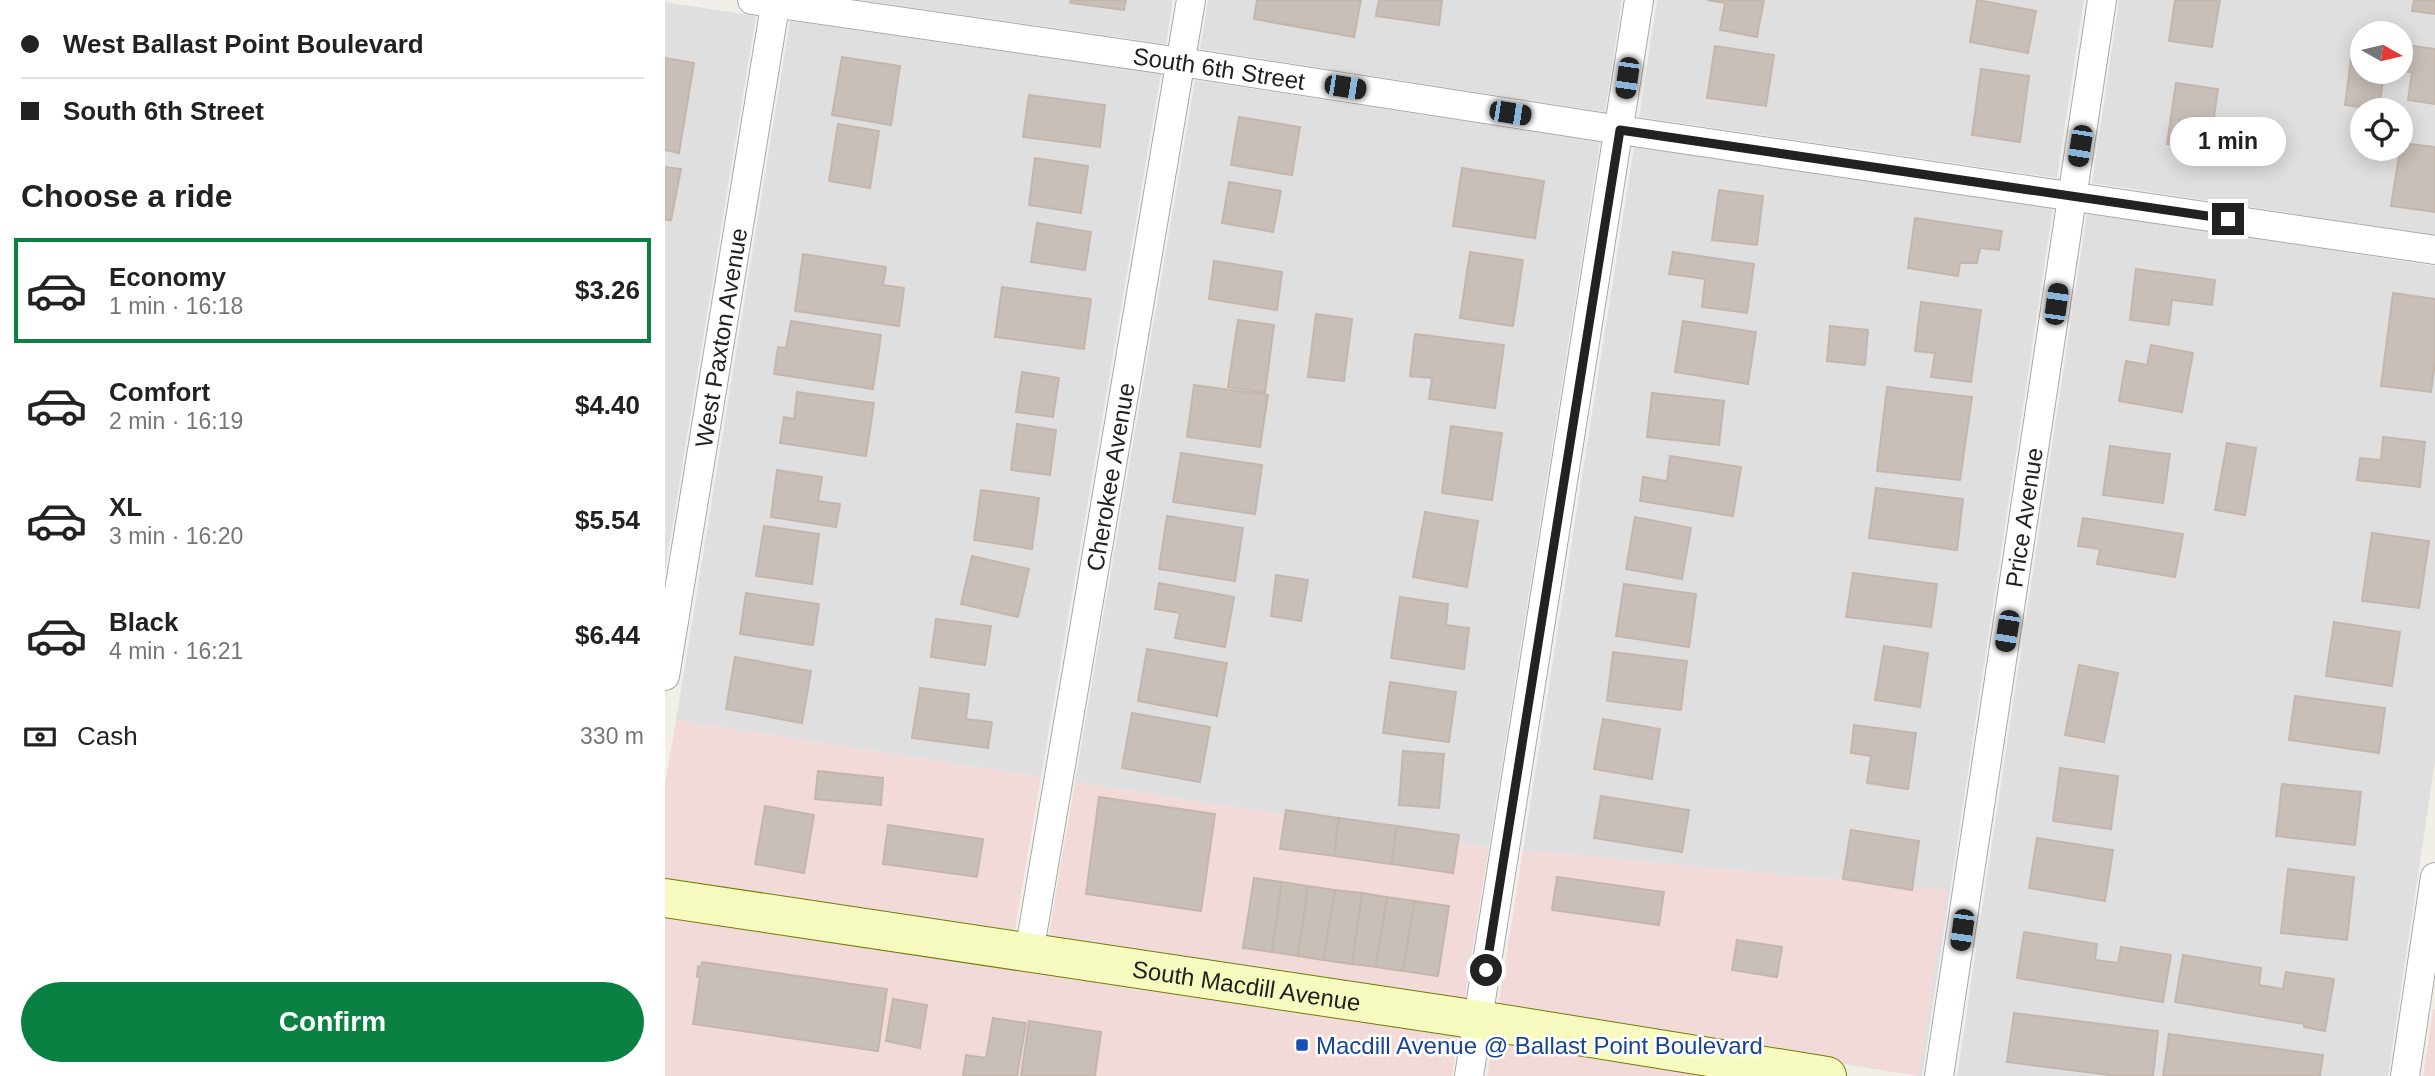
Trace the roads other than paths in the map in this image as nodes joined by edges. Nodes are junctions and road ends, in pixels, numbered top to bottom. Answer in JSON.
{"nodes":[{"id":1,"x":1191,"y":0,"type":"edge"},
{"id":2,"x":1639,"y":0,"type":"edge"},
{"id":3,"x":2102,"y":0,"type":"edge"},
{"id":4,"x":768,"y":1,"type":"edge"},
{"id":5,"x":1181,"y":62,"type":"junction"},
{"id":6,"x":1620,"y":130,"type":"junction"},
{"id":7,"x":2072,"y":195,"type":"junction"},
{"id":8,"x":2435,"y":250,"type":"edge"},
{"id":9,"x":665,"y":676,"type":"edge"},
{"id":10,"x":2435,"y":877,"type":"edge"},
{"id":11,"x":665,"y":898,"type":"edge"},
{"id":12,"x":1029,"y":953,"type":"junction"},
{"id":13,"x":1479,"y":1020,"type":"junction"},
{"id":14,"x":1469,"y":1076,"type":"edge"},
{"id":15,"x":1827,"y":1076,"type":"edge"},
{"id":16,"x":1939,"y":1076,"type":"edge"},
{"id":17,"x":2406,"y":1076,"type":"edge"}],
"edges":[{"from":1,"to":5,"type":"street","name":"Cherokee Avenue"},
{"from":2,"to":6,"type":"street"},
{"from":3,"to":7,"type":"street","name":"Price Avenue"},
{"from":4,"to":5,"type":"street","name":"South 6th Street"},
{"from":4,"to":9,"type":"street","name":"West Paxton Avenue"},
{"from":5,"to":6,"type":"street","name":"South 6th Street"},
{"from":5,"to":12,"type":"street","name":"Cherokee Avenue"},
{"from":6,"to":7,"type":"street","name":"South 6th Street"},
{"from":6,"to":13,"type":"street"},
{"from":7,"to":8,"type":"street","name":"South 6th Street"},
{"from":7,"to":16,"type":"street","name":"Price Avenue"},
{"from":10,"to":17,"type":"street"},
{"from":11,"to":12,"type":"street","name":"South Macdill Avenue"},
{"from":12,"to":13,"type":"street","name":"South Macdill Avenue"},
{"from":13,"to":14,"type":"street"},
{"from":13,"to":15,"type":"street","name":"South Macdill Avenue"}]}
